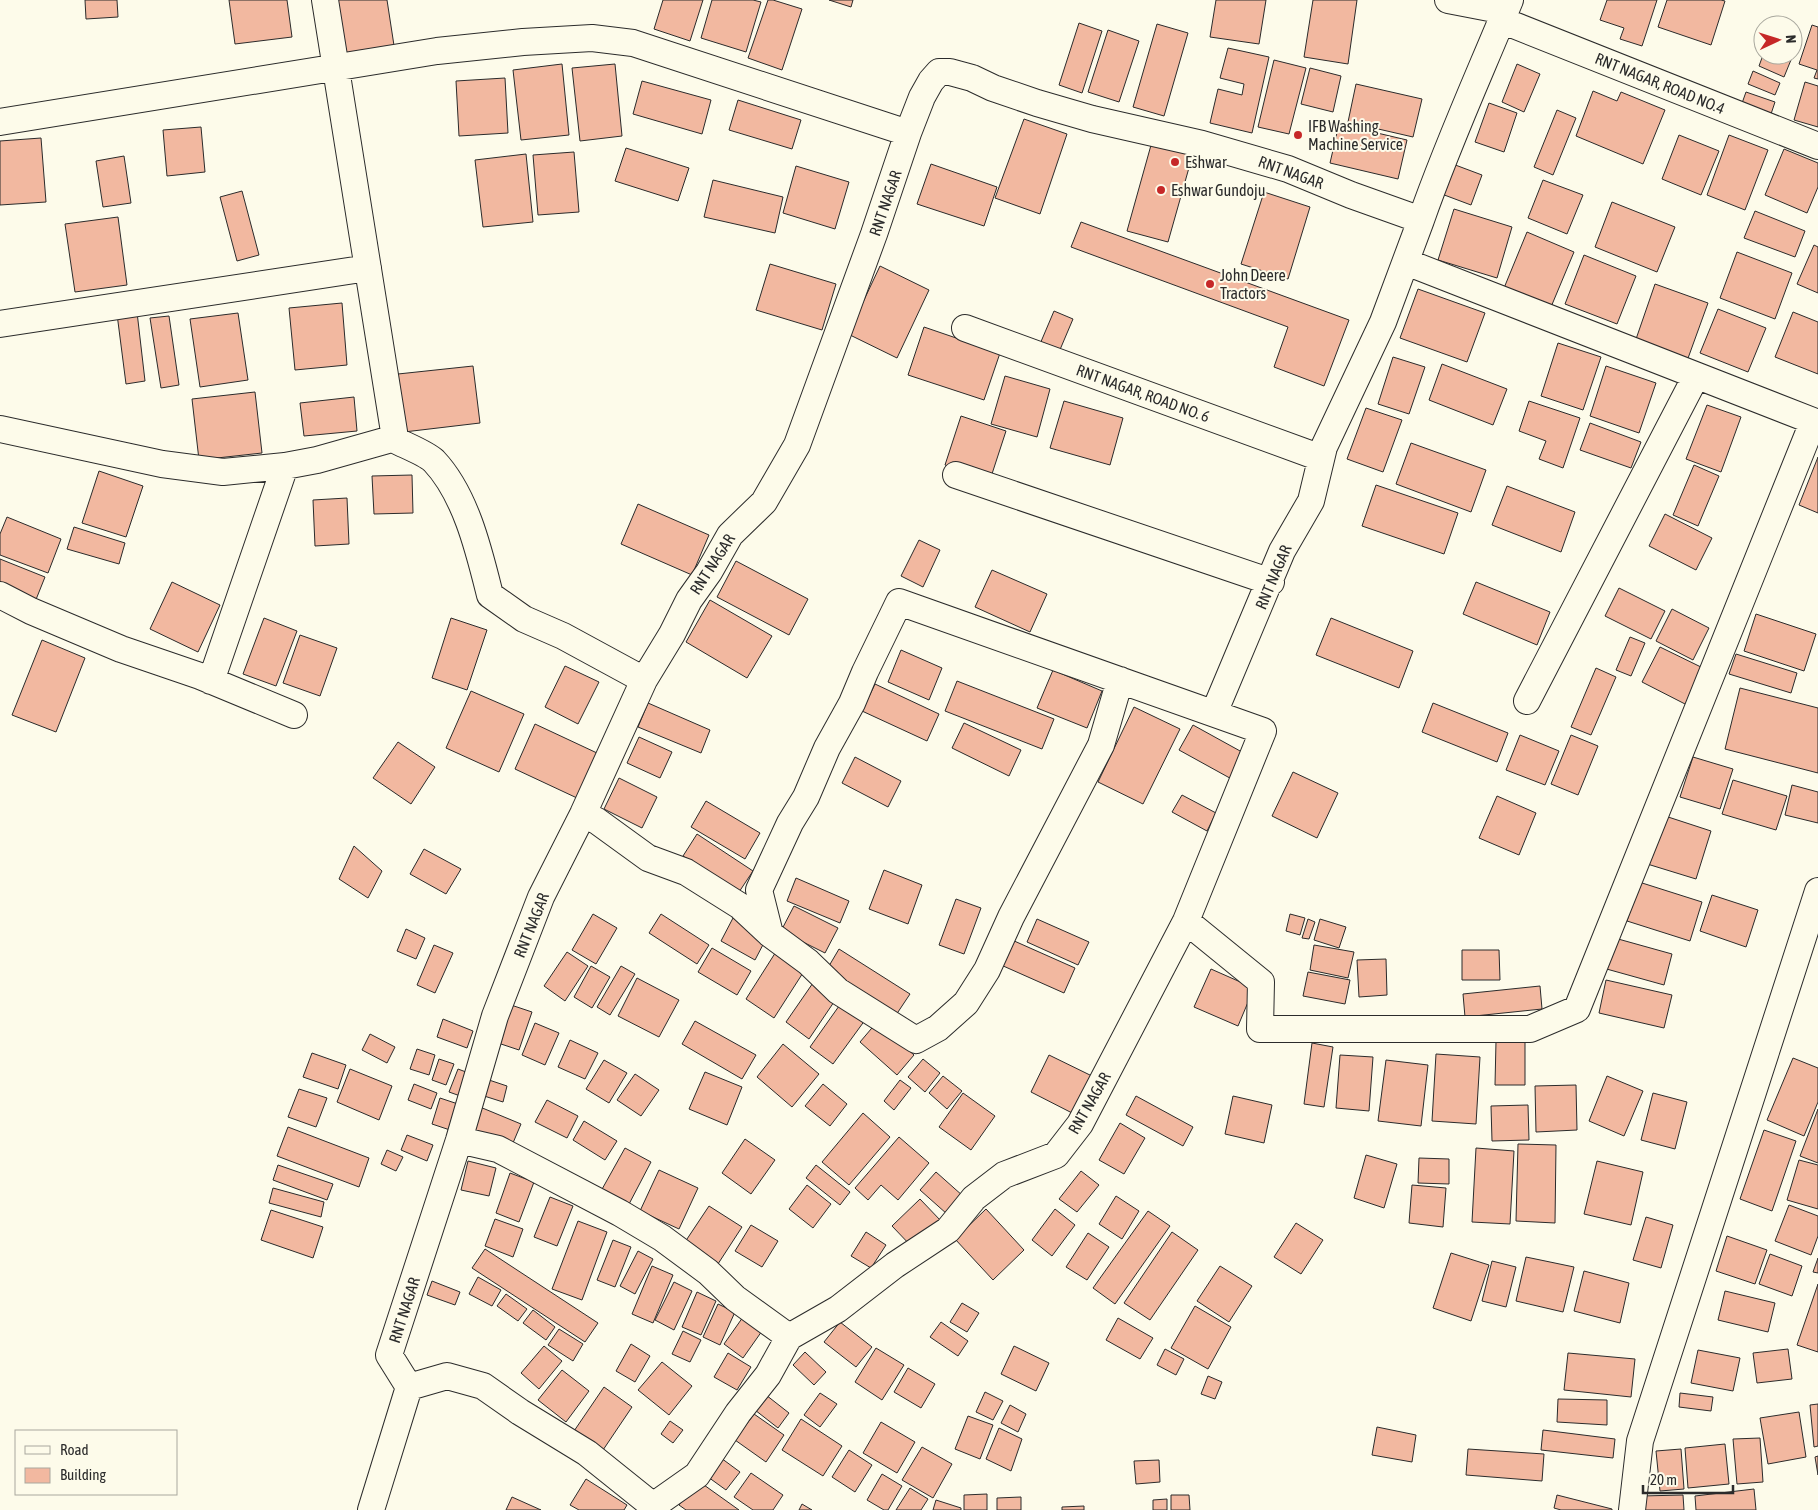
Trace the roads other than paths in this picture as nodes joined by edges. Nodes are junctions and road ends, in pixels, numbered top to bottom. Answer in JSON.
{"nodes":[{"id":1,"x":325,"y":0,"type":"edge"},
{"id":2,"x":1448,"y":0,"type":"edge"},
{"id":3,"x":1506,"y":10,"type":"edge"},
{"id":4,"x":336,"y":67,"type":"junction"},
{"id":5,"x":0,"y":122,"type":"edge"},
{"id":6,"x":908,"y":133,"type":"junction"},
{"id":7,"x":1818,"y":146,"type":"edge"},
{"id":8,"x":1422,"y":220,"type":"junction"},
{"id":9,"x":1406,"y":262,"type":"junction"},
{"id":10,"x":368,"y":268,"type":"junction"},
{"id":11,"x":0,"y":324,"type":"edge"},
{"id":12,"x":965,"y":328,"type":"dead end"},
{"id":13,"x":1696,"y":376,"type":"junction"},
{"id":14,"x":1816,"y":423,"type":"edge"},
{"id":15,"x":0,"y":429,"type":"edge"},
{"id":16,"x":395,"y":438,"type":"junction"},
{"id":17,"x":1321,"y":458,"type":"junction"},
{"id":18,"x":285,"y":466,"type":"junction"},
{"id":19,"x":956,"y":475,"type":"dead end"},
{"id":20,"x":1270,"y":582,"type":"junction"},
{"id":21,"x":0,"y":594,"type":"edge"},
{"id":22,"x":210,"y":680,"type":"junction"},
{"id":23,"x":644,"y":680,"type":"junction"},
{"id":24,"x":1120,"y":680,"type":"junction"},
{"id":25,"x":1527,"y":700,"type":"dead end"},
{"id":26,"x":1214,"y":714,"type":"junction"},
{"id":27,"x":294,"y":715,"type":"dead end"},
{"id":28,"x":583,"y":814,"type":"junction"},
{"id":29,"x":1818,"y":892,"type":"edge"},
{"id":30,"x":1186,"y":921,"type":"junction"},
{"id":31,"x":770,"y":934,"type":"junction"},
{"id":32,"x":459,"y":1140,"type":"junction"},
{"id":33,"x":789,"y":1337,"type":"junction"},
{"id":34,"x":409,"y":1387,"type":"junction"},
{"id":35,"x":651,"y":1508,"type":"edge"},
{"id":36,"x":371,"y":1510,"type":"edge"},
{"id":37,"x":1632,"y":1510,"type":"edge"}],
"edges":[{"from":1,"to":4,"type":"street"},
{"from":2,"to":3,"type":"street","name":"RNT NAGAR, ROAD NO.4"},
{"from":3,"to":7,"type":"street","name":"RNT NAGAR, ROAD NO.4"},
{"from":3,"to":8,"type":"street","name":"RNT NAGAR"},
{"from":4,"to":5,"type":"street"},
{"from":4,"to":6,"type":"street"},
{"from":4,"to":10,"type":"street"},
{"from":6,"to":8,"type":"street","name":"RNT NAGAR"},
{"from":6,"to":23,"type":"street","name":"RNT NAGAR"},
{"from":8,"to":9,"type":"street","name":"RNT NAGAR"},
{"from":9,"to":13,"type":"street"},
{"from":9,"to":17,"type":"street","name":"RNT NAGAR"},
{"from":10,"to":11,"type":"street"},
{"from":10,"to":16,"type":"street"},
{"from":12,"to":17,"type":"street","name":"RNT NAGAR, ROAD NO. 6"},
{"from":13,"to":14,"type":"street"},
{"from":13,"to":25,"type":"street"},
{"from":14,"to":30,"type":"street"},
{"from":15,"to":18,"type":"street"},
{"from":16,"to":18,"type":"street"},
{"from":16,"to":23,"type":"street"},
{"from":17,"to":20,"type":"street","name":"RNT NAGAR"},
{"from":18,"to":22,"type":"street"},
{"from":19,"to":20,"type":"street"},
{"from":20,"to":26,"type":"street","name":"RNT NAGAR"},
{"from":21,"to":22,"type":"street"},
{"from":22,"to":27,"type":"street"},
{"from":23,"to":28,"type":"street","name":"RNT NAGAR"},
{"from":24,"to":26,"type":"street","name":"RNT NAGAR"},
{"from":24,"to":31,"type":"street","name":"RNT NAGAR"},
{"from":24,"to":31,"type":"street"},
{"from":26,"to":30,"type":"street","name":"RNT NAGAR"},
{"from":28,"to":31,"type":"street"},
{"from":28,"to":32,"type":"street","name":"RNT NAGAR"},
{"from":29,"to":37,"type":"street"},
{"from":30,"to":33,"type":"street","name":"RNT NAGAR"},
{"from":32,"to":33,"type":"street"},
{"from":32,"to":34,"type":"street","name":"RNT NAGAR"},
{"from":33,"to":35,"type":"street"},
{"from":34,"to":35,"type":"street"},
{"from":34,"to":36,"type":"street"}]}
